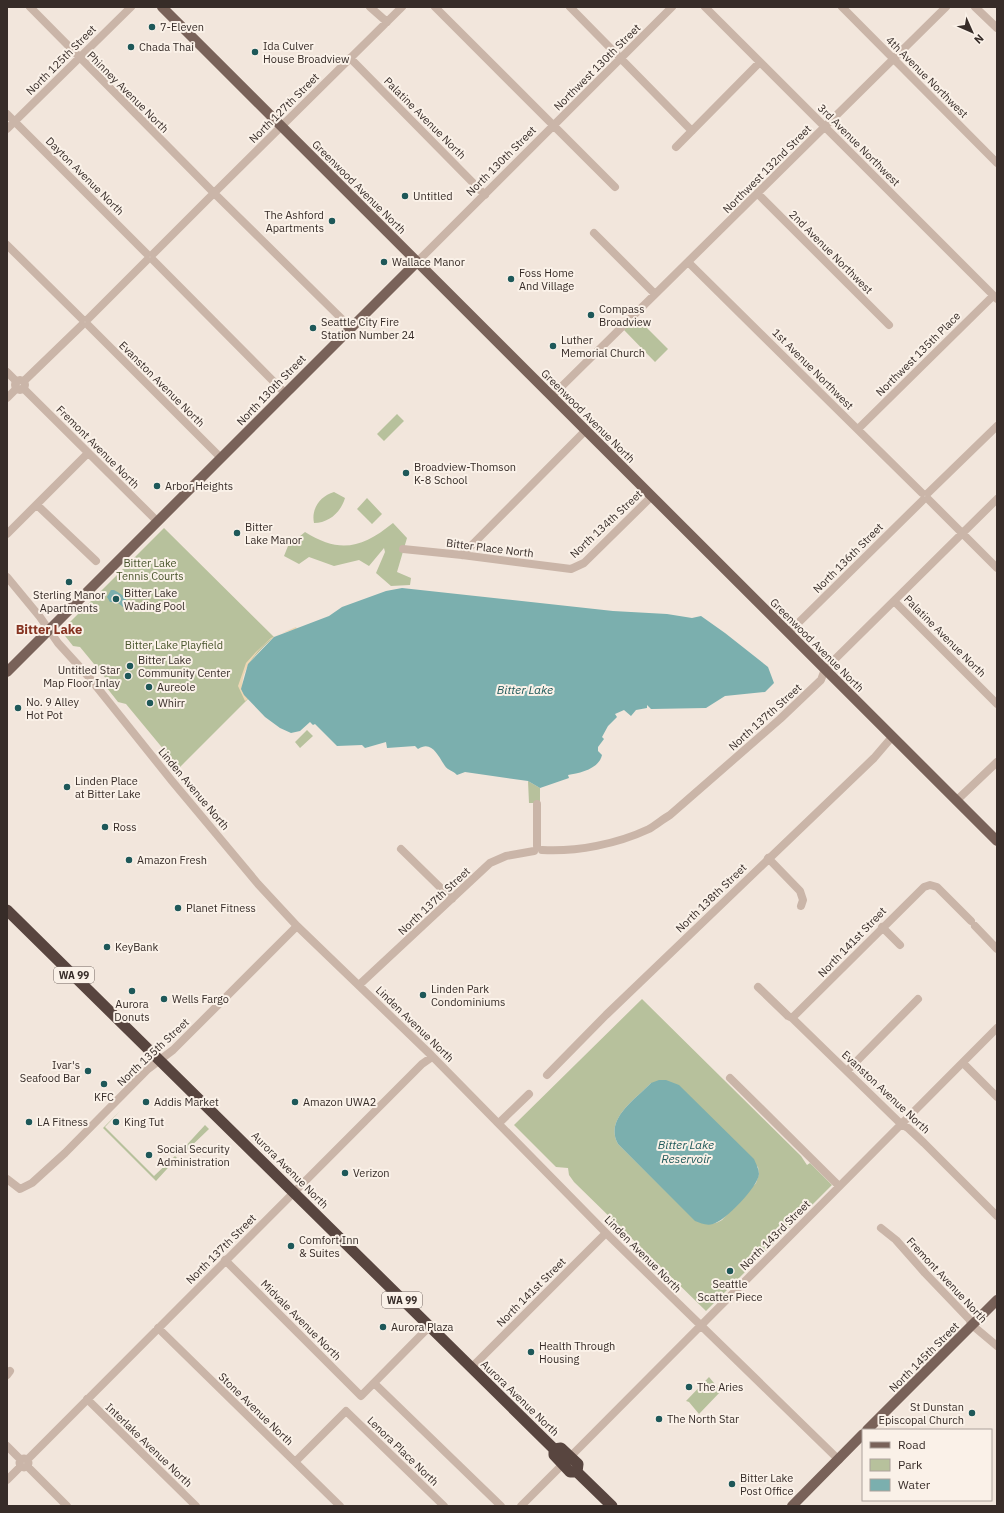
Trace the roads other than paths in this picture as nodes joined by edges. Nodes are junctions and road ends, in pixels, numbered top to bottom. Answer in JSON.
{"nodes":[{"id":1,"x":30,"y":7,"type":"edge"},
{"id":2,"x":131,"y":7,"type":"edge"},
{"id":3,"x":162,"y":7,"type":"edge"},
{"id":4,"x":370,"y":7,"type":"edge"},
{"id":5,"x":402,"y":7,"type":"edge"},
{"id":6,"x":435,"y":7,"type":"edge"},
{"id":7,"x":570,"y":7,"type":"edge"},
{"id":8,"x":672,"y":7,"type":"edge"},
{"id":9,"x":705,"y":7,"type":"edge"},
{"id":10,"x":842,"y":7,"type":"edge"},
{"id":11,"x":946,"y":7,"type":"edge"},
{"id":12,"x":976,"y":7,"type":"edge"},
{"id":13,"x":386,"y":23,"type":"junction"},
{"id":14,"x":997,"y":28,"type":"edge"},
{"id":15,"x":79,"y":58,"type":"junction"},
{"id":16,"x":350,"y":58,"type":"junction"},
{"id":17,"x":621,"y":59,"type":"junction"},
{"id":18,"x":893,"y":59,"type":"junction"},
{"id":19,"x":760,"y":62,"type":"junction"},
{"id":20,"x":7,"y":114,"type":"edge"},
{"id":21,"x":14,"y":122,"type":"junction"},
{"id":22,"x":553,"y":125,"type":"junction"},
{"id":23,"x":282,"y":126,"type":"junction"},
{"id":24,"x":825,"y":127,"type":"junction"},
{"id":25,"x":7,"y":129,"type":"edge"},
{"id":26,"x":692,"y":131,"type":"junction"},
{"id":27,"x":676,"y":147,"type":"dead end"},
{"id":28,"x":997,"y":163,"type":"edge"},
{"id":29,"x":615,"y":187,"type":"dead end"},
{"id":30,"x":214,"y":193,"type":"junction"},
{"id":31,"x":485,"y":194,"type":"junction"},
{"id":32,"x":758,"y":194,"type":"junction"},
{"id":33,"x":594,"y":233,"type":"dead end"},
{"id":34,"x":7,"y":245,"type":"edge"},
{"id":35,"x":150,"y":257,"type":"junction"},
{"id":36,"x":417,"y":262,"type":"junction"},
{"id":37,"x":688,"y":262,"type":"junction"},
{"id":38,"x":655,"y":294,"type":"junction"},
{"id":39,"x":995,"y":298,"type":"edge"},
{"id":40,"x":85,"y":322,"type":"junction"},
{"id":41,"x":889,"y":325,"type":"dead end"},
{"id":42,"x":350,"y":327,"type":"junction"},
{"id":43,"x":7,"y":372,"type":"edge"},
{"id":44,"x":20,"y":385,"type":"junction"},
{"id":45,"x":285,"y":393,"type":"junction"},
{"id":46,"x":552,"y":396,"type":"junction"},
{"id":47,"x":7,"y":398,"type":"edge"},
{"id":48,"x":997,"y":426,"type":"edge"},
{"id":49,"x":858,"y":429,"type":"junction"},
{"id":50,"x":586,"y":430,"type":"junction"},
{"id":51,"x":88,"y":453,"type":"junction"},
{"id":52,"x":221,"y":458,"type":"junction"},
{"id":53,"x":652,"y":496,"type":"junction"},
{"id":54,"x":925,"y":496,"type":"junction"},
{"id":55,"x":997,"y":499,"type":"edge"},
{"id":56,"x":37,"y":505,"type":"junction"},
{"id":57,"x":158,"y":522,"type":"junction"},
{"id":58,"x":963,"y":533,"type":"junction"},
{"id":59,"x":7,"y":534,"type":"edge"},
{"id":60,"x":403,"y":549,"type":"dead end"},
{"id":61,"x":462,"y":555,"type":"junction"},
{"id":62,"x":96,"y":561,"type":"dead end"},
{"id":63,"x":575,"y":568,"type":"joint"},
{"id":64,"x":997,"y":568,"type":"edge"},
{"id":65,"x":7,"y":577,"type":"edge"},
{"id":66,"x":894,"y":601,"type":"junction"},
{"id":67,"x":49,"y":629,"type":"junction"},
{"id":68,"x":789,"y":632,"type":"junction"},
{"id":69,"x":825,"y":669,"type":"junction"},
{"id":70,"x":7,"y":672,"type":"edge"},
{"id":71,"x":997,"y":704,"type":"edge"},
{"id":72,"x":892,"y":737,"type":"junction"},
{"id":73,"x":997,"y":762,"type":"edge"},
{"id":74,"x":956,"y":801,"type":"junction"},
{"id":75,"x":537,"y":804,"type":"dead end"},
{"id":76,"x":997,"y":842,"type":"edge"},
{"id":77,"x":401,"y":849,"type":"dead end"},
{"id":78,"x":537,"y":849,"type":"junction"},
{"id":79,"x":768,"y":858,"type":"junction"},
{"id":80,"x":452,"y":899,"type":"junction"},
{"id":81,"x":801,"y":906,"type":"dead end"},
{"id":82,"x":7,"y":910,"type":"edge"},
{"id":83,"x":297,"y":926,"type":"junction"},
{"id":84,"x":882,"y":927,"type":"junction"},
{"id":85,"x":900,"y":945,"type":"dead end"},
{"id":86,"x":997,"y":949,"type":"edge"},
{"id":87,"x":359,"y":985,"type":"junction"},
{"id":88,"x":758,"y":987,"type":"dead end"},
{"id":89,"x":918,"y":999,"type":"dead end"},
{"id":90,"x":792,"y":1018,"type":"junction"},
{"id":91,"x":997,"y":1028,"type":"edge"},
{"id":92,"x":432,"y":1057,"type":"junction"},
{"id":93,"x":159,"y":1059,"type":"junction"},
{"id":94,"x":963,"y":1063,"type":"junction"},
{"id":95,"x":847,"y":1071,"type":"junction"},
{"id":96,"x":546,"y":1075,"type":"dead end"},
{"id":97,"x":730,"y":1078,"type":"dead end"},
{"id":98,"x":529,"y":1094,"type":"dead end"},
{"id":99,"x":997,"y":1097,"type":"edge"},
{"id":100,"x":499,"y":1123,"type":"junction"},
{"id":101,"x":901,"y":1124,"type":"junction"},
{"id":102,"x":7,"y":1179,"type":"edge"},
{"id":103,"x":839,"y":1186,"type":"junction"},
{"id":104,"x":293,"y":1192,"type":"junction"},
{"id":105,"x":997,"y":1216,"type":"edge"},
{"id":106,"x":881,"y":1228,"type":"dead end"},
{"id":107,"x":606,"y":1233,"type":"junction"},
{"id":108,"x":225,"y":1260,"type":"junction"},
{"id":109,"x":997,"y":1300,"type":"edge"},
{"id":110,"x":972,"y":1325,"type":"junction"},
{"id":111,"x":701,"y":1326,"type":"junction"},
{"id":112,"x":429,"y":1327,"type":"junction"},
{"id":113,"x":158,"y":1328,"type":"junction"},
{"id":114,"x":997,"y":1346,"type":"edge"},
{"id":115,"x":471,"y":1368,"type":"junction"},
{"id":116,"x":374,"y":1383,"type":"junction"},
{"id":117,"x":87,"y":1399,"type":"junction"},
{"id":118,"x":868,"y":1429,"type":"edge"},
{"id":119,"x":862,"y":1435,"type":"edge"},
{"id":120,"x":7,"y":1446,"type":"edge"},
{"id":121,"x":839,"y":1460,"type":"junction"},
{"id":122,"x":567,"y":1461,"type":"junction"},
{"id":123,"x":295,"y":1462,"type":"junction"},
{"id":124,"x":24,"y":1463,"type":"junction"},
{"id":125,"x":7,"y":1480,"type":"edge"},
{"id":126,"x":67,"y":1506,"type":"edge"},
{"id":127,"x":196,"y":1506,"type":"edge"},
{"id":128,"x":340,"y":1506,"type":"edge"},
{"id":129,"x":444,"y":1506,"type":"edge"},
{"id":130,"x":501,"y":1506,"type":"edge"},
{"id":131,"x":522,"y":1506,"type":"edge"},
{"id":132,"x":612,"y":1506,"type":"edge"},
{"id":133,"x":792,"y":1506,"type":"edge"}],
"edges":[{"from":1,"to":15,"type":"street","name":"Phinney Avenue North"},
{"from":2,"to":15,"type":"street","name":"North 125th Street"},
{"from":3,"to":23,"type":"main road","name":"Greenwood Avenue North"},
{"from":4,"to":13,"type":"street"},
{"from":5,"to":13,"type":"street","name":"North 127th Street"},
{"from":6,"to":22,"type":"street"},
{"from":7,"to":17,"type":"street"},
{"from":8,"to":17,"type":"street","name":"Northwest 130th Street"},
{"from":9,"to":19,"type":"street","name":"3rd Avenue Northwest"},
{"from":10,"to":18,"type":"street","name":"4th Avenue Northwest"},
{"from":11,"to":18,"type":"street","name":"Northwest 132nd Street"},
{"from":12,"to":14,"type":"street"},
{"from":13,"to":16,"type":"street","name":"North 127th Street"},
{"from":15,"to":21,"type":"street","name":"North 125th Street"},
{"from":15,"to":30,"type":"street","name":"Phinney Avenue North"},
{"from":16,"to":23,"type":"street","name":"North 127th Street"},
{"from":16,"to":31,"type":"street","name":"Palatine Avenue North"},
{"from":17,"to":22,"type":"street","name":"Northwest 130th Street"},
{"from":17,"to":26,"type":"street"},
{"from":18,"to":24,"type":"street","name":"Northwest 132nd Street"},
{"from":18,"to":28,"type":"street","name":"4th Avenue Northwest"},
{"from":19,"to":24,"type":"street","name":"3rd Avenue Northwest"},
{"from":19,"to":26,"type":"street"},
{"from":20,"to":21,"type":"street","name":"Dayton Avenue North"},
{"from":21,"to":25,"type":"street","name":"North 125th Street"},
{"from":21,"to":35,"type":"street","name":"Dayton Avenue North"},
{"from":22,"to":29,"type":"street"},
{"from":22,"to":31,"type":"street","name":"North 130th Street"},
{"from":23,"to":30,"type":"street","name":"North 127th Street"},
{"from":23,"to":36,"type":"main road","name":"Greenwood Avenue North"},
{"from":24,"to":32,"type":"street","name":"Northwest 132nd Street"},
{"from":24,"to":39,"type":"street","name":"3rd Avenue Northwest"},
{"from":26,"to":27,"type":"street"},
{"from":30,"to":35,"type":"street","name":"North 127th Street"},
{"from":30,"to":42,"type":"street","name":"Phinney Avenue North"},
{"from":31,"to":36,"type":"street","name":"North 130th Street"},
{"from":32,"to":37,"type":"street","name":"Northwest 132nd Street"},
{"from":32,"to":41,"type":"street","name":"2nd Avenue Northwest"},
{"from":33,"to":38,"type":"street"},
{"from":34,"to":40,"type":"street","name":"Evanston Avenue North"},
{"from":35,"to":40,"type":"street","name":"North 127th Street"},
{"from":35,"to":45,"type":"street","name":"Dayton Avenue North"},
{"from":36,"to":42,"type":"main road","name":"North 130th Street"},
{"from":36,"to":46,"type":"main road","name":"Greenwood Avenue North"},
{"from":37,"to":38,"type":"street","name":"Northwest 132nd Street"},
{"from":37,"to":49,"type":"street","name":"1st Avenue Northwest"},
{"from":38,"to":46,"type":"street","name":"Northwest 132nd Street"},
{"from":39,"to":49,"type":"street","name":"Northwest 135th Place"},
{"from":40,"to":44,"type":"street","name":"North 127th Street"},
{"from":40,"to":52,"type":"street","name":"Evanston Avenue North"},
{"from":42,"to":45,"type":"main road","name":"North 130th Street"},
{"from":43,"to":44,"type":"street","name":"Fremont Avenue North"},
{"from":44,"to":47,"type":"street","name":"North 127th Street"},
{"from":44,"to":51,"type":"street","name":"Fremont Avenue North"},
{"from":45,"to":52,"type":"main road","name":"North 130th Street"},
{"from":46,"to":50,"type":"main road","name":"Greenwood Avenue North"},
{"from":48,"to":54,"type":"street","name":"North 136th Street"},
{"from":49,"to":54,"type":"street","name":"1st Avenue Northwest"},
{"from":50,"to":53,"type":"main road","name":"Greenwood Avenue North"},
{"from":50,"to":61,"type":"street"},
{"from":51,"to":56,"type":"street"},
{"from":51,"to":57,"type":"street","name":"Fremont Avenue North"},
{"from":52,"to":57,"type":"main road","name":"North 130th Street"},
{"from":53,"to":63,"type":"street","name":"North 134th Street"},
{"from":53,"to":68,"type":"main road","name":"Greenwood Avenue North"},
{"from":54,"to":58,"type":"street","name":"1st Avenue Northwest"},
{"from":54,"to":68,"type":"street","name":"North 136th Street"},
{"from":55,"to":58,"type":"street","name":"North 137th Street"},
{"from":56,"to":59,"type":"street"},
{"from":56,"to":62,"type":"street"},
{"from":57,"to":67,"type":"main road","name":"North 130th Street"},
{"from":58,"to":64,"type":"street","name":"1st Avenue Northwest"},
{"from":58,"to":66,"type":"street","name":"North 137th Street"},
{"from":60,"to":61,"type":"street","name":"Bitter Place North"},
{"from":61,"to":63,"type":"street","name":"Bitter Place North"},
{"from":65,"to":67,"type":"street","name":"Linden Avenue North"},
{"from":66,"to":69,"type":"street","name":"North 137th Street"},
{"from":66,"to":71,"type":"street","name":"Palatine Avenue North"},
{"from":67,"to":70,"type":"main road","name":"North 130th Street"},
{"from":67,"to":83,"type":"street","name":"Linden Avenue North"},
{"from":68,"to":69,"type":"main road","name":"Greenwood Avenue North"},
{"from":69,"to":72,"type":"main road","name":"Greenwood Avenue North"},
{"from":69,"to":78,"type":"street","name":"North 137th Street"},
{"from":72,"to":74,"type":"main road","name":"Greenwood Avenue North"},
{"from":72,"to":79,"type":"street","name":"North 138th Street"},
{"from":73,"to":74,"type":"street"},
{"from":74,"to":76,"type":"main road","name":"Greenwood Avenue North"},
{"from":75,"to":78,"type":"street"},
{"from":77,"to":80,"type":"street"},
{"from":78,"to":80,"type":"street","name":"North 137th Street"},
{"from":79,"to":81,"type":"street"},
{"from":79,"to":96,"type":"street","name":"North 138th Street"},
{"from":80,"to":87,"type":"street","name":"North 137th Street"},
{"from":82,"to":93,"type":"highway","name":"Aurora Avenue North","number":"WA 99"},
{"from":83,"to":87,"type":"street","name":"Linden Avenue North"},
{"from":83,"to":93,"type":"street","name":"North 135th Street"},
{"from":84,"to":85,"type":"street"},
{"from":84,"to":86,"type":"street","name":"North 141st Street"},
{"from":84,"to":90,"type":"street","name":"North 141st Street"},
{"from":87,"to":92,"type":"street","name":"Linden Avenue North"},
{"from":88,"to":90,"type":"street","name":"Evanston Avenue North"},
{"from":89,"to":95,"type":"street"},
{"from":90,"to":95,"type":"street","name":"Evanston Avenue North"},
{"from":91,"to":94,"type":"street","name":"North 143rd Street"},
{"from":92,"to":100,"type":"street","name":"Linden Avenue North"},
{"from":92,"to":104,"type":"street","name":"North 137th Street"},
{"from":93,"to":102,"type":"street","name":"North 135th Street"},
{"from":93,"to":104,"type":"highway","name":"Aurora Avenue North","number":"WA 99"},
{"from":94,"to":99,"type":"street"},
{"from":94,"to":101,"type":"street","name":"North 143rd Street"},
{"from":95,"to":101,"type":"street","name":"Evanston Avenue North"},
{"from":97,"to":103,"type":"street"},
{"from":98,"to":100,"type":"street"},
{"from":100,"to":107,"type":"street","name":"Linden Avenue North"},
{"from":101,"to":103,"type":"street","name":"North 143rd Street"},
{"from":101,"to":105,"type":"street","name":"Evanston Avenue North"},
{"from":103,"to":111,"type":"street","name":"North 143rd Street"},
{"from":104,"to":108,"type":"street","name":"North 137th Street"},
{"from":104,"to":112,"type":"highway","name":"Aurora Avenue North","number":"WA 99"},
{"from":106,"to":110,"type":"street","name":"Fremont Avenue North"},
{"from":107,"to":111,"type":"street","name":"Linden Avenue North"},
{"from":107,"to":115,"type":"street","name":"North 141st Street"},
{"from":108,"to":113,"type":"street","name":"North 137th Street"},
{"from":108,"to":116,"type":"street","name":"Midvale Avenue North"},
{"from":109,"to":110,"type":"main road","name":"North 145th Street"},
{"from":110,"to":114,"type":"street","name":"Fremont Avenue North"},
{"from":110,"to":118,"type":"main road","name":"North 145th Street"},
{"from":111,"to":121,"type":"street","name":"Linden Avenue North"},
{"from":111,"to":122,"type":"street","name":"North 143rd Street"},
{"from":112,"to":115,"type":"highway","name":"Aurora Avenue North","number":"WA 99"},
{"from":112,"to":116,"type":"street"},
{"from":113,"to":117,"type":"street","name":"North 137th Street"},
{"from":113,"to":123,"type":"street","name":"Stone Avenue North"},
{"from":115,"to":122,"type":"highway","name":"Aurora Avenue North","number":"WA 99"},
{"from":116,"to":130,"type":"street"},
{"from":117,"to":124,"type":"street","name":"North 137th Street"},
{"from":117,"to":127,"type":"street","name":"Interlake Avenue North"},
{"from":119,"to":121,"type":"main road"},
{"from":120,"to":124,"type":"street"},
{"from":121,"to":133,"type":"main road"},
{"from":122,"to":131,"type":"street","name":"North 143rd Street"},
{"from":122,"to":132,"type":"highway","name":"Aurora Avenue North","number":"WA 99"},
{"from":123,"to":128,"type":"street","name":"Stone Avenue North"},
{"from":123,"to":129,"type":"street","name":"Lenora Place North"},
{"from":124,"to":125,"type":"street","name":"North 137th Street"},
{"from":124,"to":126,"type":"street"}]}
